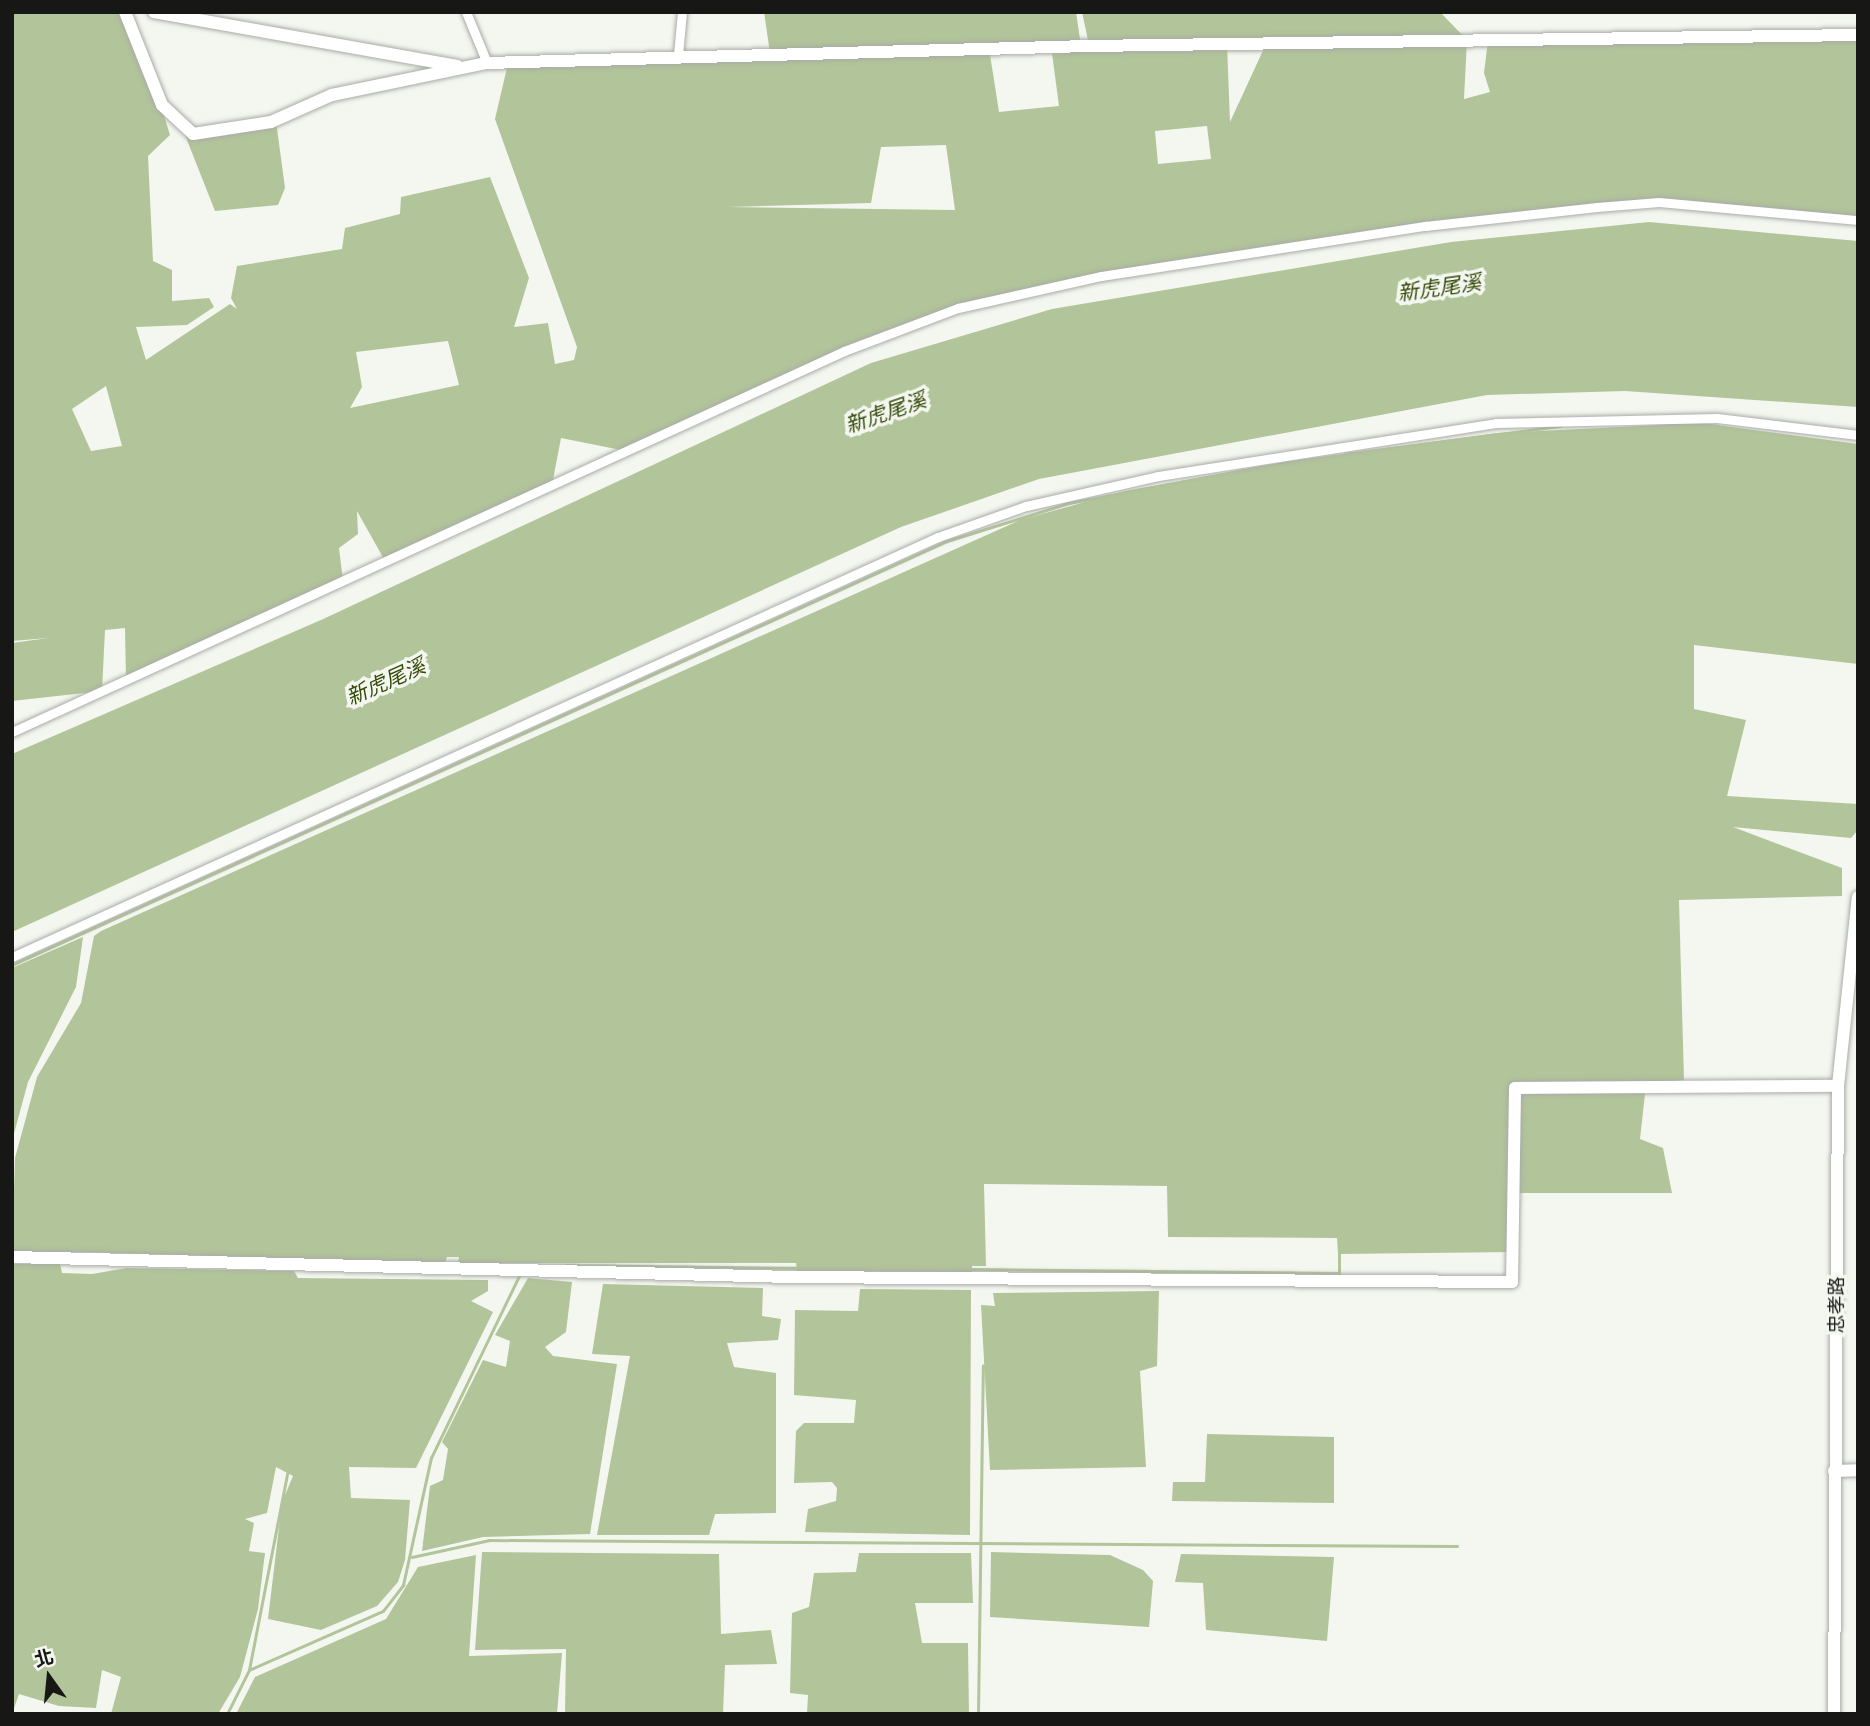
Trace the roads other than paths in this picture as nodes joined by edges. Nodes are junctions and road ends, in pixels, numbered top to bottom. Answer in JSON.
{"nodes":[{"id":1,"x":125,"y":12,"type":"edge"},
{"id":2,"x":154,"y":12,"type":"edge"},
{"id":3,"x":466,"y":12,"type":"edge"},
{"id":4,"x":682,"y":12,"type":"edge"},
{"id":5,"x":1858,"y":35,"type":"edge"},
{"id":6,"x":678,"y":55,"type":"junction"},
{"id":7,"x":487,"y":63,"type":"junction"},
{"id":8,"x":464,"y":67,"type":"junction"},
{"id":9,"x":1858,"y":220,"type":"edge"},
{"id":10,"x":1858,"y":435,"type":"edge"},
{"id":11,"x":12,"y":732,"type":"edge"},
{"id":12,"x":1858,"y":897,"type":"edge"},
{"id":13,"x":12,"y":957,"type":"edge"},
{"id":14,"x":1838,"y":1086,"type":"junction"},
{"id":15,"x":12,"y":1257,"type":"edge"},
{"id":16,"x":1858,"y":1470,"type":"edge"},
{"id":17,"x":1834,"y":1471,"type":"junction"},
{"id":18,"x":1834,"y":1714,"type":"edge"}],
"edges":[{"from":1,"to":8,"type":"street"},
{"from":2,"to":8,"type":"street"},
{"from":3,"to":7,"type":"street"},
{"from":4,"to":6,"type":"street"},
{"from":5,"to":6,"type":"street"},
{"from":6,"to":7,"type":"street"},
{"from":7,"to":8,"type":"street"},
{"from":9,"to":11,"type":"street"},
{"from":10,"to":13,"type":"street"},
{"from":12,"to":14,"type":"street","name":"忠孝路"},
{"from":14,"to":15,"type":"street"},
{"from":14,"to":17,"type":"street","name":"忠孝路"},
{"from":16,"to":17,"type":"street"},
{"from":17,"to":18,"type":"street","name":"忠孝路"}]}
